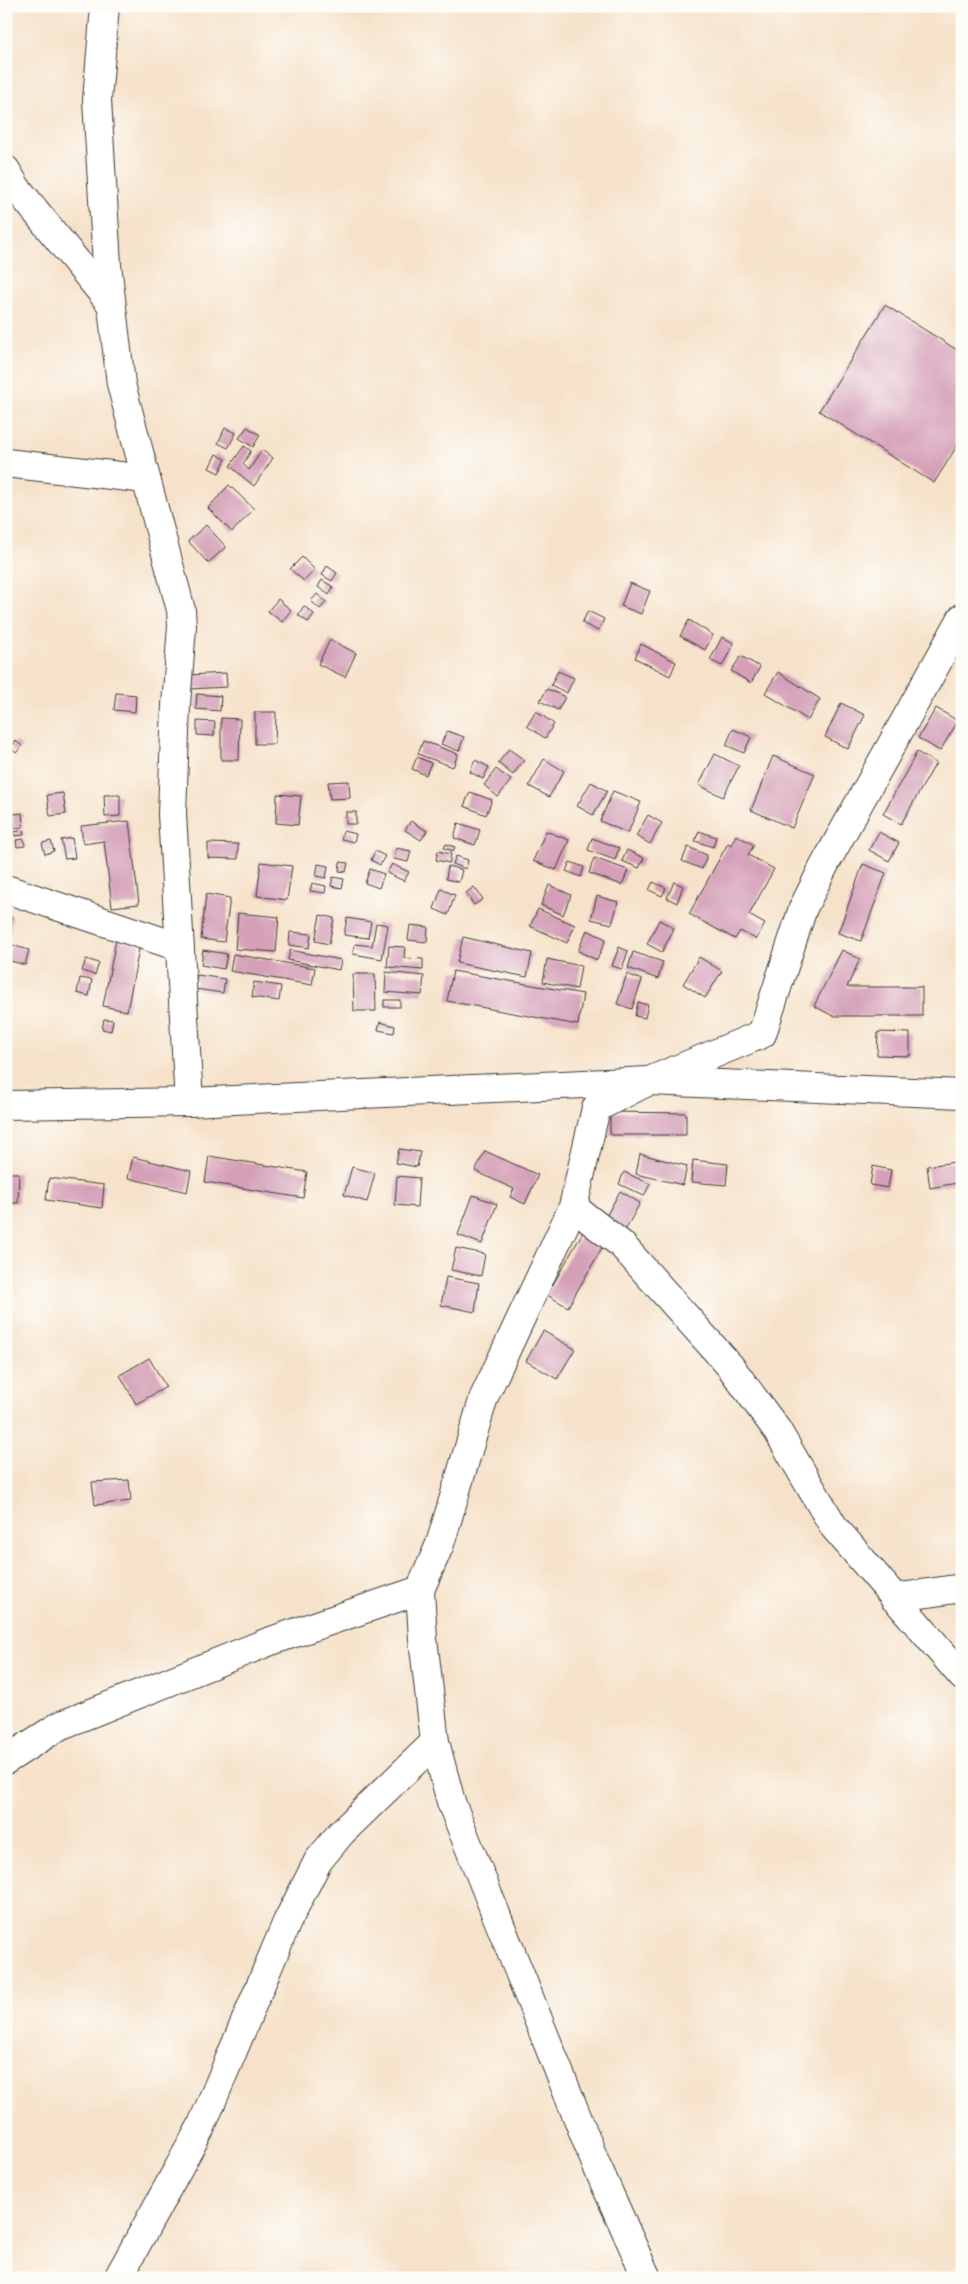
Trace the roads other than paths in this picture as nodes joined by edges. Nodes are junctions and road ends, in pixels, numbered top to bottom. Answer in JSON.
{"nodes":[{"id":1,"x":105,"y":6,"type":"edge"},
{"id":2,"x":6,"y":170,"type":"edge"},
{"id":3,"x":111,"y":304,"type":"junction"},
{"id":4,"x":6,"y":463,"type":"edge"},
{"id":5,"x":146,"y":479,"type":"junction"},
{"id":6,"x":962,"y":618,"type":"edge"},
{"id":7,"x":6,"y":888,"type":"edge"},
{"id":8,"x":179,"y":947,"type":"junction"},
{"id":9,"x":649,"y":1080,"type":"junction"},
{"id":10,"x":962,"y":1094,"type":"edge"},
{"id":11,"x":189,"y":1102,"type":"junction"},
{"id":12,"x":6,"y":1105,"type":"edge"},
{"id":13,"x":573,"y":1207,"type":"junction"},
{"id":14,"x":962,"y":1588,"type":"edge"},
{"id":15,"x":420,"y":1590,"type":"junction"},
{"id":16,"x":894,"y":1598,"type":"junction"},
{"id":17,"x":962,"y":1676,"type":"edge"},
{"id":18,"x":434,"y":1742,"type":"junction"},
{"id":19,"x":6,"y":1760,"type":"edge"},
{"id":20,"x":118,"y":2278,"type":"edge"},
{"id":21,"x":647,"y":2278,"type":"edge"}],
"edges":[{"from":1,"to":3,"type":"street"},
{"from":2,"to":3,"type":"street"},
{"from":3,"to":5,"type":"street"},
{"from":4,"to":5,"type":"street"},
{"from":5,"to":8,"type":"street"},
{"from":6,"to":9,"type":"street"},
{"from":7,"to":8,"type":"street"},
{"from":8,"to":11,"type":"street"},
{"from":9,"to":10,"type":"street"},
{"from":9,"to":11,"type":"street"},
{"from":9,"to":13,"type":"street"},
{"from":11,"to":12,"type":"street"},
{"from":13,"to":15,"type":"street"},
{"from":13,"to":16,"type":"street"},
{"from":14,"to":16,"type":"street"},
{"from":15,"to":18,"type":"street"},
{"from":15,"to":19,"type":"street"},
{"from":16,"to":17,"type":"street"},
{"from":18,"to":20,"type":"street"},
{"from":18,"to":21,"type":"street"}]}
